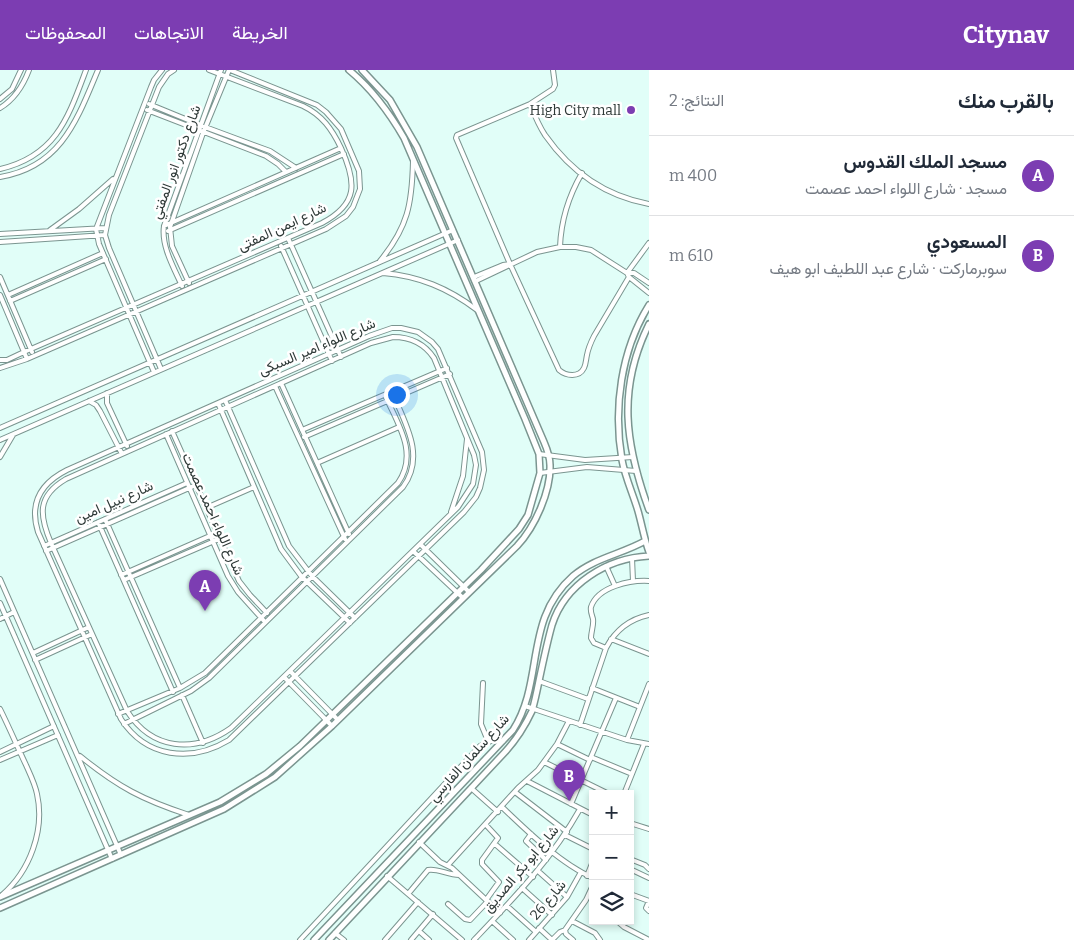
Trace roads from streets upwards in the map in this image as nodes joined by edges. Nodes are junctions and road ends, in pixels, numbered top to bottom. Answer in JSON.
{"nodes":[{"id":1,"x":21,"y":70,"type":"edge"},
{"id":2,"x":29,"y":70,"type":"edge"},
{"id":3,"x":86,"y":70,"type":"edge"},
{"id":4,"x":98,"y":70,"type":"edge"},
{"id":5,"x":162,"y":70,"type":"edge"},
{"id":6,"x":174,"y":70,"type":"edge"},
{"id":7,"x":209,"y":70,"type":"edge"},
{"id":8,"x":230,"y":70,"type":"edge"},
{"id":9,"x":349,"y":70,"type":"edge"},
{"id":10,"x":362,"y":70,"type":"edge"},
{"id":11,"x":553,"y":70,"type":"edge"},
{"id":12,"x":221,"y":72,"type":"edge"},
{"id":13,"x":226,"y":77,"type":"junction"},
{"id":14,"x":0,"y":99,"type":"edge"},
{"id":15,"x":145,"y":102,"type":"junction"},
{"id":16,"x":530,"y":104,"type":"junction"},
{"id":17,"x":152,"y":105,"type":"junction"},
{"id":18,"x":0,"y":108,"type":"edge"},
{"id":19,"x":143,"y":108,"type":"junction"},
{"id":20,"x":149,"y":111,"type":"junction"},
{"id":21,"x":203,"y":126,"type":"junction"},
{"id":22,"x":201,"y":132,"type":"junction"},
{"id":23,"x":341,"y":148,"type":"junction"},
{"id":24,"x":344,"y":154,"type":"junction"},
{"id":25,"x":413,"y":159,"type":"junction"},
{"id":26,"x":296,"y":168,"type":"junction"},
{"id":27,"x":0,"y":169,"type":"edge"},
{"id":28,"x":286,"y":172,"type":"junction"},
{"id":29,"x":582,"y":173,"type":"junction"},
{"id":30,"x":0,"y":178,"type":"edge"},
{"id":31,"x":114,"y":178,"type":"junction"},
{"id":32,"x":649,"y":204,"type":"edge"},
{"id":33,"x":192,"y":213,"type":"junction"},
{"id":34,"x":195,"y":219,"type":"junction"},
{"id":35,"x":171,"y":223,"type":"junction"},
{"id":36,"x":164,"y":226,"type":"junction"},
{"id":37,"x":96,"y":228,"type":"junction"},
{"id":38,"x":105,"y":228,"type":"junction"},
{"id":39,"x":169,"y":230,"type":"junction"},
{"id":40,"x":453,"y":230,"type":"junction"},
{"id":41,"x":49,"y":231,"type":"junction"},
{"id":42,"x":163,"y":233,"type":"junction"},
{"id":43,"x":445,"y":233,"type":"junction"},
{"id":44,"x":0,"y":234,"type":"edge"},
{"id":45,"x":105,"y":235,"type":"junction"},
{"id":46,"x":96,"y":236,"type":"junction"},
{"id":47,"x":288,"y":238,"type":"junction"},
{"id":48,"x":458,"y":240,"type":"junction"},
{"id":49,"x":0,"y":242,"type":"edge"},
{"id":50,"x":278,"y":242,"type":"junction"},
{"id":51,"x":450,"y":243,"type":"junction"},
{"id":52,"x":649,"y":243,"type":"edge"},
{"id":53,"x":290,"y":245,"type":"junction"},
{"id":54,"x":560,"y":247,"type":"junction"},
{"id":55,"x":282,"y":249,"type":"junction"},
{"id":56,"x":103,"y":253,"type":"junction"},
{"id":57,"x":106,"y":259,"type":"junction"},
{"id":58,"x":380,"y":262,"type":"junction"},
{"id":59,"x":510,"y":264,"type":"junction"},
{"id":60,"x":381,"y":273,"type":"junction"},
{"id":61,"x":628,"y":275,"type":"junction"},
{"id":62,"x":0,"y":278,"type":"edge"},
{"id":63,"x":475,"y":279,"type":"junction"},
{"id":64,"x":188,"y":281,"type":"junction"},
{"id":65,"x":649,"y":283,"type":"edge"},
{"id":66,"x":181,"y":284,"type":"junction"},
{"id":67,"x":191,"y":288,"type":"junction"},
{"id":68,"x":184,"y":291,"type":"junction"},
{"id":69,"x":312,"y":292,"type":"junction"},
{"id":70,"x":649,"y":292,"type":"edge"},
{"id":71,"x":0,"y":295,"type":"edge"},
{"id":72,"x":8,"y":295,"type":"junction"},
{"id":73,"x":303,"y":295,"type":"junction"},
{"id":74,"x":10,"y":301,"type":"junction"},
{"id":75,"x":316,"y":301,"type":"junction"},
{"id":76,"x":134,"y":305,"type":"junction"},
{"id":77,"x":308,"y":305,"type":"junction"},
{"id":78,"x":649,"y":305,"type":"edge"},
{"id":79,"x":127,"y":308,"type":"junction"},
{"id":80,"x":136,"y":311,"type":"junction"},
{"id":81,"x":479,"y":311,"type":"junction"},
{"id":82,"x":130,"y":314,"type":"junction"},
{"id":83,"x":649,"y":324,"type":"edge"},
{"id":84,"x":369,"y":336,"type":"junction"},
{"id":85,"x":371,"y":344,"type":"junction"},
{"id":86,"x":31,"y":350,"type":"junction"},
{"id":87,"x":338,"y":350,"type":"junction"},
{"id":88,"x":24,"y":352,"type":"junction"},
{"id":89,"x":329,"y":354,"type":"junction"},
{"id":90,"x":33,"y":356,"type":"junction"},
{"id":91,"x":341,"y":357,"type":"junction"},
{"id":92,"x":27,"y":359,"type":"junction"},
{"id":93,"x":0,"y":360,"type":"edge"},
{"id":94,"x":157,"y":360,"type":"junction"},
{"id":95,"x":332,"y":361,"type":"junction"},
{"id":96,"x":150,"y":363,"type":"junction"},
{"id":97,"x":0,"y":368,"type":"edge"},
{"id":98,"x":447,"y":368,"type":"junction"},
{"id":99,"x":161,"y":369,"type":"junction"},
{"id":100,"x":440,"y":371,"type":"junction"},
{"id":101,"x":154,"y":372,"type":"junction"},
{"id":102,"x":450,"y":374,"type":"junction"},
{"id":103,"x":442,"y":377,"type":"junction"},
{"id":104,"x":281,"y":383,"type":"junction"},
{"id":105,"x":275,"y":386,"type":"junction"},
{"id":106,"x":392,"y":392,"type":"junction"},
{"id":107,"x":107,"y":393,"type":"junction"},
{"id":108,"x":385,"y":395,"type":"junction"},
{"id":109,"x":394,"y":398,"type":"junction"},
{"id":110,"x":225,"y":400,"type":"junction"},
{"id":111,"x":89,"y":401,"type":"junction"},
{"id":112,"x":388,"y":401,"type":"junction"},
{"id":113,"x":218,"y":403,"type":"junction"},
{"id":114,"x":228,"y":407,"type":"junction"},
{"id":115,"x":221,"y":410,"type":"junction"},
{"id":116,"x":399,"y":426,"type":"junction"},
{"id":117,"x":0,"y":428,"type":"edge"},
{"id":118,"x":302,"y":430,"type":"junction"},
{"id":119,"x":172,"y":432,"type":"junction"},
{"id":120,"x":296,"y":433,"type":"junction"},
{"id":121,"x":14,"y":434,"type":"junction"},
{"id":122,"x":166,"y":434,"type":"junction"},
{"id":123,"x":305,"y":436,"type":"junction"},
{"id":124,"x":467,"y":436,"type":"junction"},
{"id":125,"x":299,"y":439,"type":"junction"},
{"id":126,"x":0,"y":440,"type":"edge"},
{"id":127,"x":126,"y":444,"type":"junction"},
{"id":128,"x":118,"y":448,"type":"junction"},
{"id":129,"x":129,"y":451,"type":"junction"},
{"id":130,"x":122,"y":454,"type":"junction"},
{"id":131,"x":538,"y":454,"type":"junction"},
{"id":132,"x":549,"y":456,"type":"junction"},
{"id":133,"x":0,"y":457,"type":"edge"},
{"id":134,"x":633,"y":457,"type":"junction"},
{"id":135,"x":622,"y":458,"type":"junction"},
{"id":136,"x":317,"y":463,"type":"junction"},
{"id":137,"x":625,"y":469,"type":"junction"},
{"id":138,"x":550,"y":471,"type":"junction"},
{"id":139,"x":636,"y":471,"type":"junction"},
{"id":140,"x":540,"y":473,"type":"junction"},
{"id":141,"x":194,"y":480,"type":"junction"},
{"id":142,"x":187,"y":483,"type":"junction"},
{"id":143,"x":196,"y":485,"type":"junction"},
{"id":144,"x":254,"y":487,"type":"junction"},
{"id":145,"x":189,"y":488,"type":"junction"},
{"id":146,"x":641,"y":488,"type":"junction"},
{"id":147,"x":649,"y":500,"type":"edge"},
{"id":148,"x":206,"y":508,"type":"junction"},
{"id":149,"x":649,"y":510,"type":"edge"},
{"id":150,"x":450,"y":514,"type":"junction"},
{"id":151,"x":105,"y":519,"type":"junction"},
{"id":152,"x":98,"y":522,"type":"junction"},
{"id":153,"x":108,"y":524,"type":"junction"},
{"id":154,"x":100,"y":527,"type":"junction"},
{"id":155,"x":217,"y":533,"type":"junction"},
{"id":156,"x":348,"y":533,"type":"junction"},
{"id":157,"x":210,"y":536,"type":"junction"},
{"id":158,"x":344,"y":537,"type":"junction"},
{"id":159,"x":351,"y":538,"type":"junction"},
{"id":160,"x":219,"y":539,"type":"junction"},
{"id":161,"x":645,"y":541,"type":"junction"},
{"id":162,"x":213,"y":542,"type":"junction"},
{"id":163,"x":346,"y":542,"type":"junction"},
{"id":164,"x":51,"y":543,"type":"junction"},
{"id":165,"x":420,"y":544,"type":"junction"},
{"id":166,"x":44,"y":546,"type":"junction"},
{"id":167,"x":53,"y":548,"type":"junction"},
{"id":168,"x":426,"y":550,"type":"junction"},
{"id":169,"x":46,"y":551,"type":"junction"},
{"id":170,"x":413,"y":551,"type":"junction"},
{"id":171,"x":649,"y":552,"type":"edge"},
{"id":172,"x":419,"y":556,"type":"junction"},
{"id":173,"x":649,"y":556,"type":"edge"},
{"id":174,"x":632,"y":558,"type":"junction"},
{"id":175,"x":606,"y":566,"type":"junction"},
{"id":176,"x":128,"y":571,"type":"junction"},
{"id":177,"x":307,"y":571,"type":"junction"},
{"id":178,"x":121,"y":574,"type":"junction"},
{"id":179,"x":302,"y":576,"type":"junction"},
{"id":180,"x":312,"y":576,"type":"junction"},
{"id":181,"x":131,"y":577,"type":"junction"},
{"id":182,"x":0,"y":579,"type":"edge"},
{"id":183,"x":124,"y":580,"type":"junction"},
{"id":184,"x":307,"y":581,"type":"junction"},
{"id":185,"x":633,"y":581,"type":"junction"},
{"id":186,"x":649,"y":581,"type":"edge"},
{"id":187,"x":463,"y":586,"type":"junction"},
{"id":188,"x":615,"y":586,"type":"junction"},
{"id":189,"x":457,"y":592,"type":"junction"},
{"id":190,"x":469,"y":592,"type":"junction"},
{"id":191,"x":463,"y":598,"type":"junction"},
{"id":192,"x":10,"y":602,"type":"junction"},
{"id":193,"x":0,"y":605,"type":"edge"},
{"id":194,"x":14,"y":612,"type":"junction"},
{"id":195,"x":266,"y":612,"type":"junction"},
{"id":196,"x":350,"y":613,"type":"junction"},
{"id":197,"x":649,"y":615,"type":"edge"},
{"id":198,"x":6,"y":616,"type":"junction"},
{"id":199,"x":260,"y":617,"type":"junction"},
{"id":200,"x":270,"y":617,"type":"junction"},
{"id":201,"x":0,"y":618,"type":"edge"},
{"id":202,"x":344,"y":618,"type":"junction"},
{"id":203,"x":356,"y":618,"type":"junction"},
{"id":204,"x":265,"y":622,"type":"junction"},
{"id":205,"x":350,"y":623,"type":"junction"},
{"id":206,"x":89,"y":627,"type":"junction"},
{"id":207,"x":81,"y":631,"type":"junction"},
{"id":208,"x":92,"y":634,"type":"junction"},
{"id":209,"x":84,"y":638,"type":"junction"},
{"id":210,"x":611,"y":639,"type":"junction"},
{"id":211,"x":606,"y":648,"type":"junction"},
{"id":212,"x":33,"y":653,"type":"junction"},
{"id":213,"x":649,"y":654,"type":"edge"},
{"id":214,"x":35,"y":660,"type":"junction"},
{"id":215,"x":290,"y":671,"type":"junction"},
{"id":216,"x":284,"y":677,"type":"junction"},
{"id":217,"x":295,"y":677,"type":"junction"},
{"id":218,"x":539,"y":681,"type":"junction"},
{"id":219,"x":289,"y":682,"type":"junction"},
{"id":220,"x":483,"y":683,"type":"dead end"},
{"id":221,"x":649,"y":684,"type":"edge"},
{"id":222,"x":180,"y":688,"type":"junction"},
{"id":223,"x":592,"y":688,"type":"junction"},
{"id":224,"x":173,"y":692,"type":"junction"},
{"id":225,"x":182,"y":695,"type":"junction"},
{"id":226,"x":616,"y":698,"type":"junction"},
{"id":227,"x":588,"y":699,"type":"junction"},
{"id":228,"x":525,"y":706,"type":"junction"},
{"id":229,"x":640,"y":707,"type":"junction"},
{"id":230,"x":0,"y":709,"type":"edge"},
{"id":231,"x":532,"y":709,"type":"junction"},
{"id":232,"x":127,"y":711,"type":"junction"},
{"id":233,"x":118,"y":714,"type":"junction"},
{"id":234,"x":332,"y":714,"type":"junction"},
{"id":235,"x":132,"y":719,"type":"junction"},
{"id":236,"x":326,"y":720,"type":"junction"},
{"id":237,"x":338,"y":720,"type":"junction"},
{"id":238,"x":569,"y":721,"type":"junction"},
{"id":239,"x":124,"y":724,"type":"junction"},
{"id":240,"x":580,"y":725,"type":"junction"},
{"id":241,"x":54,"y":726,"type":"junction"},
{"id":242,"x":332,"y":726,"type":"junction"},
{"id":243,"x":601,"y":732,"type":"junction"},
{"id":244,"x":58,"y":735,"type":"junction"},
{"id":245,"x":627,"y":740,"type":"junction"},
{"id":246,"x":488,"y":741,"type":"junction"},
{"id":247,"x":503,"y":741,"type":"junction"},
{"id":248,"x":203,"y":743,"type":"junction"},
{"id":249,"x":16,"y":744,"type":"junction"},
{"id":250,"x":557,"y":744,"type":"junction"},
{"id":251,"x":647,"y":744,"type":"edge"},
{"id":252,"x":0,"y":752,"type":"edge"},
{"id":253,"x":20,"y":752,"type":"junction"},
{"id":254,"x":78,"y":755,"type":"junction"},
{"id":255,"x":590,"y":758,"type":"junction"},
{"id":256,"x":0,"y":760,"type":"edge"},
{"id":257,"x":544,"y":762,"type":"junction"},
{"id":258,"x":632,"y":774,"type":"junction"},
{"id":259,"x":527,"y":780,"type":"junction"},
{"id":260,"x":581,"y":780,"type":"junction"},
{"id":261,"x":471,"y":788,"type":"junction"},
{"id":262,"x":601,"y":790,"type":"edge"},
{"id":263,"x":626,"y":790,"type":"edge"},
{"id":264,"x":515,"y":792,"type":"junction"},
{"id":265,"x":572,"y":804,"type":"junction"},
{"id":266,"x":502,"y":807,"type":"junction"},
{"id":267,"x":580,"y":809,"type":"junction"},
{"id":268,"x":498,"y":812,"type":"junction"},
{"id":269,"x":589,"y":812,"type":"edge"},
{"id":270,"x":189,"y":814,"type":"junction"},
{"id":271,"x":634,"y":824,"type":"edge"},
{"id":272,"x":486,"y":825,"type":"junction"},
{"id":273,"x":649,"y":828,"type":"edge"},
{"id":274,"x":531,"y":834,"type":"junction"},
{"id":275,"x":566,"y":834,"type":"junction"},
{"id":276,"x":419,"y":842,"type":"junction"},
{"id":277,"x":495,"y":844,"type":"junction"},
{"id":278,"x":117,"y":847,"type":"junction"},
{"id":279,"x":589,"y":847,"type":"edge"},
{"id":280,"x":108,"y":850,"type":"junction"},
{"id":281,"x":553,"y":852,"type":"junction"},
{"id":282,"x":121,"y":855,"type":"junction"},
{"id":283,"x":112,"y":859,"type":"junction"},
{"id":284,"x":546,"y":860,"type":"junction"},
{"id":285,"x":634,"y":861,"type":"edge"},
{"id":286,"x":448,"y":865,"type":"junction"},
{"id":287,"x":649,"y":869,"type":"edge"},
{"id":288,"x":538,"y":871,"type":"junction"},
{"id":289,"x":589,"y":871,"type":"edge"},
{"id":290,"x":634,"y":871,"type":"edge"},
{"id":291,"x":581,"y":872,"type":"junction"},
{"id":292,"x":459,"y":875,"type":"junction"},
{"id":293,"x":387,"y":876,"type":"junction"},
{"id":294,"x":587,"y":876,"type":"joint"},
{"id":295,"x":533,"y":877,"type":"junction"},
{"id":296,"x":649,"y":878,"type":"edge"},
{"id":297,"x":522,"y":888,"type":"junction"},
{"id":298,"x":408,"y":894,"type":"junction"},
{"id":299,"x":589,"y":894,"type":"edge"},
{"id":300,"x":634,"y":895,"type":"edge"},
{"id":301,"x":0,"y":897,"type":"edge"},
{"id":302,"x":567,"y":897,"type":"junction"},
{"id":303,"x":586,"y":900,"type":"junction"},
{"id":304,"x":487,"y":901,"type":"junction"},
{"id":305,"x":589,"y":901,"type":"edge"},
{"id":306,"x":418,"y":902,"type":"junction"},
{"id":307,"x":448,"y":904,"type":"dead end"},
{"id":308,"x":507,"y":906,"type":"junction"},
{"id":309,"x":0,"y":908,"type":"edge"},
{"id":310,"x":649,"y":911,"type":"edge"},
{"id":311,"x":500,"y":913,"type":"junction"},
{"id":312,"x":433,"y":914,"type":"junction"},
{"id":313,"x":552,"y":915,"type":"junction"},
{"id":314,"x":492,"y":921,"type":"junction"},
{"id":315,"x":572,"y":921,"type":"junction"},
{"id":316,"x":621,"y":925,"type":"edge"},
{"id":317,"x":539,"y":928,"type":"junction"},
{"id":318,"x":565,"y":930,"type":"junction"},
{"id":319,"x":418,"y":931,"type":"junction"},
{"id":320,"x":335,"y":933,"type":"junction"},
{"id":321,"x":534,"y":934,"type":"junction"},
{"id":322,"x":388,"y":936,"type":"junction"},
{"id":323,"x":300,"y":940,"type":"edge"},
{"id":324,"x":314,"y":940,"type":"edge"},
{"id":325,"x":329,"y":940,"type":"edge"},
{"id":326,"x":344,"y":940,"type":"edge"},
{"id":327,"x":385,"y":940,"type":"edge"},
{"id":328,"x":393,"y":940,"type":"edge"},
{"id":329,"x":411,"y":940,"type":"edge"},
{"id":330,"x":429,"y":940,"type":"edge"},
{"id":331,"x":462,"y":940,"type":"edge"},
{"id":332,"x":474,"y":940,"type":"edge"},
{"id":333,"x":513,"y":940,"type":"edge"},
{"id":334,"x":529,"y":940,"type":"edge"},
{"id":335,"x":537,"y":940,"type":"edge"},
{"id":336,"x":552,"y":940,"type":"edge"},
{"id":337,"x":573,"y":940,"type":"edge"},
{"id":338,"x":600,"y":940,"type":"edge"},
{"id":339,"x":649,"y":940,"type":"edge"}],
"edges":[{"from":1,"to":14,"type":"street"},
{"from":2,"to":18,"type":"street"},
{"from":3,"to":27,"type":"street"},
{"from":4,"to":30,"type":"street"},
{"from":5,"to":15,"type":"street"},
{"from":6,"to":17,"type":"street"},
{"from":7,"to":12,"type":"street","name":"شارع ايمن المفتى"},
{"from":8,"to":13,"type":"street","name":"شارع دكتور انور المفتي"},
{"from":8,"to":53,"type":"street","name":"شارع ايمن المفتى"},
{"from":9,"to":25,"type":"street"},
{"from":10,"to":40,"type":"street"},
{"from":11,"to":16,"type":"street"},
{"from":12,"to":13,"type":"street","name":"شارع ايمن المفتى"},
{"from":12,"to":21,"type":"street","name":"شارع دكتور انور المفتي"},
{"from":13,"to":21,"type":"street","name":"شارع دكتور انور المفتي"},
{"from":13,"to":23,"type":"street","name":"شارع ايمن المفتى"},
{"from":15,"to":17,"type":"street"},
{"from":15,"to":19,"type":"street"},
{"from":16,"to":29,"type":"street"},
{"from":16,"to":59,"type":"street"},
{"from":17,"to":20,"type":"street"},
{"from":17,"to":21,"type":"street"},
{"from":19,"to":20,"type":"street"},
{"from":19,"to":31,"type":"street"},
{"from":20,"to":22,"type":"street"},
{"from":20,"to":38,"type":"street"},
{"from":21,"to":22,"type":"street","name":"شارع دكتور انور المفتي"},
{"from":21,"to":26,"type":"street"},
{"from":22,"to":28,"type":"street"},
{"from":22,"to":35,"type":"street","name":"شارع دكتور انور المفتي"},
{"from":22,"to":36,"type":"street","name":"شارع دكتور انور المفتي"},
{"from":23,"to":24,"type":"street","name":"شارع ايمن المفتى"},
{"from":23,"to":26,"type":"street"},
{"from":24,"to":34,"type":"street"},
{"from":24,"to":47,"type":"street","name":"شارع ايمن المفتى"},
{"from":25,"to":43,"type":"street"},
{"from":25,"to":58,"type":"street"},
{"from":26,"to":28,"type":"street"},
{"from":28,"to":33,"type":"street"},
{"from":29,"to":32,"type":"street"},
{"from":29,"to":54,"type":"street"},
{"from":31,"to":37,"type":"street"},
{"from":31,"to":41,"type":"street"},
{"from":33,"to":34,"type":"street"},
{"from":33,"to":35,"type":"street"},
{"from":34,"to":39,"type":"street"},
{"from":35,"to":36,"type":"street"},
{"from":35,"to":39,"type":"street","name":"شارع دكتور انور المفتي"},
{"from":36,"to":42,"type":"street","name":"شارع دكتور انور المفتي"},
{"from":37,"to":38,"type":"street"},
{"from":37,"to":41,"type":"street"},
{"from":37,"to":46,"type":"street"},
{"from":38,"to":45,"type":"street"},
{"from":39,"to":42,"type":"street"},
{"from":39,"to":64,"type":"street","name":"شارع دكتور انور المفتي"},
{"from":40,"to":43,"type":"street"},
{"from":40,"to":48,"type":"street"},
{"from":41,"to":44,"type":"street"},
{"from":42,"to":66,"type":"street","name":"شارع دكتور انور المفتي"},
{"from":43,"to":51,"type":"street"},
{"from":43,"to":58,"type":"street"},
{"from":45,"to":46,"type":"street"},
{"from":45,"to":76,"type":"street"},
{"from":46,"to":49,"type":"street"},
{"from":46,"to":56,"type":"street"},
{"from":47,"to":50,"type":"street","name":"شارع ايمن المفتى"},
{"from":47,"to":53,"type":"street"},
{"from":48,"to":51,"type":"street"},
{"from":48,"to":63,"type":"street"},
{"from":50,"to":55,"type":"street"},
{"from":50,"to":64,"type":"street","name":"شارع ايمن المفتى"},
{"from":51,"to":60,"type":"street"},
{"from":51,"to":81,"type":"street"},
{"from":52,"to":61,"type":"street"},
{"from":53,"to":55,"type":"street","name":"شارع ايمن المفتى"},
{"from":53,"to":69,"type":"street"},
{"from":54,"to":59,"type":"street"},
{"from":54,"to":61,"type":"street"},
{"from":55,"to":67,"type":"street","name":"شارع ايمن المفتى"},
{"from":55,"to":73,"type":"street"},
{"from":56,"to":57,"type":"street"},
{"from":56,"to":72,"type":"street"},
{"from":57,"to":74,"type":"street"},
{"from":57,"to":79,"type":"street"},
{"from":58,"to":69,"type":"street"},
{"from":59,"to":61,"type":"street"},
{"from":59,"to":63,"type":"street"},
{"from":60,"to":75,"type":"street"},
{"from":60,"to":81,"type":"street"},
{"from":61,"to":65,"type":"street"},
{"from":61,"to":70,"type":"street"},
{"from":62,"to":72,"type":"street"},
{"from":63,"to":132,"type":"street"},
{"from":64,"to":66,"type":"street","name":"شارع ايمن المفتى"},
{"from":64,"to":67,"type":"street","name":"شارع دكتور انور المفتي"},
{"from":66,"to":68,"type":"street","name":"شارع دكتور انور المفتي"},
{"from":66,"to":76,"type":"street","name":"شارع ايمن المفتى"},
{"from":67,"to":68,"type":"street","name":"شارع ايمن المفتى"},
{"from":68,"to":80,"type":"street","name":"شارع ايمن المفتى"},
{"from":69,"to":73,"type":"street"},
{"from":69,"to":75,"type":"street"},
{"from":71,"to":88,"type":"street"},
{"from":72,"to":74,"type":"street"},
{"from":73,"to":77,"type":"street"},
{"from":73,"to":94,"type":"street"},
{"from":74,"to":86,"type":"street"},
{"from":75,"to":77,"type":"street"},
{"from":75,"to":87,"type":"street"},
{"from":76,"to":79,"type":"street","name":"شارع ايمن المفتى"},
{"from":76,"to":80,"type":"street"},
{"from":77,"to":89,"type":"street"},
{"from":77,"to":99,"type":"street"},
{"from":78,"to":135,"type":"street"},
{"from":79,"to":82,"type":"street"},
{"from":79,"to":86,"type":"street","name":"شارع ايمن المفتى"},
{"from":80,"to":82,"type":"street","name":"شارع ايمن المفتى"},
{"from":80,"to":94,"type":"street"},
{"from":81,"to":131,"type":"street"},
{"from":82,"to":90,"type":"street","name":"شارع ايمن المفتى"},
{"from":82,"to":96,"type":"street"},
{"from":83,"to":134,"type":"street"},
{"from":84,"to":85,"type":"street"},
{"from":84,"to":87,"type":"street","name":"شارع اللواء امير السبكى"},
{"from":84,"to":98,"type":"street","name":"شارع اللواء امير السبكى"},
{"from":85,"to":91,"type":"street","name":"شارع اللواء امير السبكى"},
{"from":85,"to":100,"type":"street","name":"شارع اللواء امير السبكى"},
{"from":86,"to":88,"type":"street","name":"شارع ايمن المفتى"},
{"from":86,"to":90,"type":"street"},
{"from":87,"to":89,"type":"street","name":"شارع اللواء امير السبكى"},
{"from":87,"to":91,"type":"street"},
{"from":88,"to":92,"type":"street"},
{"from":88,"to":93,"type":"street","name":"شارع ايمن المفتى"},
{"from":89,"to":95,"type":"street"},
{"from":89,"to":110,"type":"street","name":"شارع اللواء امير السبكى"},
{"from":90,"to":92,"type":"street","name":"شارع ايمن المفتى"},
{"from":91,"to":95,"type":"street","name":"شارع اللواء امير السبكى"},
{"from":92,"to":97,"type":"street","name":"شارع ايمن المفتى"},
{"from":94,"to":96,"type":"street"},
{"from":94,"to":99,"type":"street"},
{"from":95,"to":104,"type":"street","name":"شارع اللواء امير السبكى"},
{"from":96,"to":101,"type":"street"},
{"from":96,"to":117,"type":"street"},
{"from":98,"to":100,"type":"street"},
{"from":98,"to":102,"type":"street","name":"شارع اللواء امير السبكى"},
{"from":99,"to":101,"type":"street"},
{"from":100,"to":103,"type":"street","name":"شارع اللواء امير السبكى"},
{"from":100,"to":106,"type":"street"},
{"from":101,"to":107,"type":"street"},
{"from":102,"to":103,"type":"street"},
{"from":102,"to":168,"type":"street","name":"شارع اللواء امير السبكى"},
{"from":103,"to":109,"type":"street"},
{"from":103,"to":124,"type":"street","name":"شارع اللواء امير السبكى"},
{"from":104,"to":105,"type":"street","name":"شارع اللواء امير السبكى"},
{"from":104,"to":118,"type":"street"},
{"from":105,"to":114,"type":"street","name":"شارع اللواء امير السبكى"},
{"from":105,"to":120,"type":"street"},
{"from":106,"to":108,"type":"street"},
{"from":106,"to":109,"type":"street"},
{"from":107,"to":111,"type":"street"},
{"from":107,"to":127,"type":"street"},
{"from":108,"to":112,"type":"street"},
{"from":108,"to":118,"type":"street"},
{"from":109,"to":112,"type":"street"},
{"from":109,"to":159,"type":"street"},
{"from":110,"to":113,"type":"street","name":"شارع اللواء امير السبكى"},
{"from":110,"to":114,"type":"street"},
{"from":111,"to":121,"type":"street"},
{"from":111,"to":128,"type":"street"},
{"from":112,"to":116,"type":"street"},
{"from":112,"to":123,"type":"street"},
{"from":113,"to":115,"type":"street"},
{"from":113,"to":127,"type":"street","name":"شارع اللواء امير السبكى"},
{"from":114,"to":115,"type":"street","name":"شارع اللواء امير السبكى"},
{"from":114,"to":177,"type":"street"},
{"from":115,"to":119,"type":"street","name":"شارع اللواء امير السبكى"},
{"from":115,"to":144,"type":"street"},
{"from":116,"to":136,"type":"street"},
{"from":116,"to":156,"type":"street"},
{"from":118,"to":120,"type":"street"},
{"from":118,"to":123,"type":"street"},
{"from":119,"to":122,"type":"street","name":"شارع اللواء امير السبكى"},
{"from":119,"to":141,"type":"street","name":"شارع اللواء احمد عصمت"},
{"from":120,"to":125,"type":"street"},
{"from":121,"to":126,"type":"street"},
{"from":121,"to":133,"type":"street"},
{"from":122,"to":129,"type":"street","name":"شارع اللواء امير السبكى"},
{"from":122,"to":142,"type":"street","name":"شارع اللواء احمد عصمت"},
{"from":123,"to":125,"type":"street"},
{"from":123,"to":136,"type":"street"},
{"from":124,"to":150,"type":"street"},
{"from":124,"to":150,"type":"street","name":"شارع اللواء امير السبكى"},
{"from":125,"to":158,"type":"street"},
{"from":127,"to":128,"type":"street","name":"شارع اللواء امير السبكى"},
{"from":127,"to":129,"type":"street"},
{"from":128,"to":130,"type":"street"},
{"from":128,"to":166,"type":"street","name":"شارع اللواء امير السبكى"},
{"from":129,"to":130,"type":"street","name":"شارع اللواء امير السبكى"},
{"from":130,"to":164,"type":"street","name":"شارع اللواء امير السبكى"},
{"from":131,"to":132,"type":"street"},
{"from":131,"to":140,"type":"street"},
{"from":132,"to":135,"type":"street"},
{"from":132,"to":138,"type":"street"},
{"from":134,"to":135,"type":"street"},
{"from":134,"to":139,"type":"street"},
{"from":135,"to":137,"type":"street"},
{"from":136,"to":156,"type":"street"},
{"from":137,"to":138,"type":"street"},
{"from":137,"to":139,"type":"street"},
{"from":137,"to":161,"type":"street"},
{"from":138,"to":140,"type":"street"},
{"from":138,"to":190,"type":"street"},
{"from":139,"to":146,"type":"street"},
{"from":140,"to":187,"type":"street"},
{"from":141,"to":142,"type":"street","name":"شارع نبيل امين"},
{"from":141,"to":143,"type":"street","name":"شارع اللواء احمد عصمت"},
{"from":142,"to":145,"type":"street","name":"شارع اللواء احمد عصمت"},
{"from":142,"to":151,"type":"street","name":"شارع نبيل امين"},
{"from":143,"to":145,"type":"street","name":"شارع نبيل امين"},
{"from":143,"to":148,"type":"street","name":"شارع اللواء احمد عصمت"},
{"from":144,"to":148,"type":"street"},
{"from":144,"to":179,"type":"street"},
{"from":145,"to":153,"type":"street","name":"شارع نبيل امين"},
{"from":145,"to":157,"type":"street","name":"شارع اللواء احمد عصمت"},
{"from":146,"to":147,"type":"street"},
{"from":146,"to":149,"type":"street"},
{"from":148,"to":155,"type":"street","name":"شارع اللواء احمد عصمت"},
{"from":150,"to":165,"type":"street","name":"شارع اللواء امير السبكى"},
{"from":151,"to":152,"type":"street","name":"شارع نبيل امين"},
{"from":151,"to":153,"type":"street"},
{"from":152,"to":154,"type":"street"},
{"from":152,"to":164,"type":"street","name":"شارع نبيل امين"},
{"from":153,"to":154,"type":"street","name":"شارع نبيل امين"},
{"from":153,"to":176,"type":"street"},
{"from":154,"to":167,"type":"street","name":"شارع نبيل امين"},
{"from":154,"to":178,"type":"street"},
{"from":155,"to":157,"type":"street"},
{"from":155,"to":160,"type":"street","name":"شارع اللواء احمد عصمت"},
{"from":156,"to":158,"type":"street"},
{"from":156,"to":159,"type":"street"},
{"from":157,"to":162,"type":"street","name":"شارع اللواء احمد عصمت"},
{"from":157,"to":176,"type":"street"},
{"from":158,"to":163,"type":"street"},
{"from":158,"to":177,"type":"street"},
{"from":159,"to":163,"type":"street"},
{"from":160,"to":162,"type":"street"},
{"from":160,"to":195,"type":"street","name":"شارع اللواء احمد عصمت"},
{"from":161,"to":171,"type":"street"},
{"from":161,"to":228,"type":"street","name":"شارع سلمان الفارسي"},
{"from":162,"to":181,"type":"street"},
{"from":162,"to":199,"type":"street","name":"شارع اللواء احمد عصمت"},
{"from":163,"to":180,"type":"street"},
{"from":164,"to":166,"type":"street","name":"شارع نبيل امين"},
{"from":164,"to":167,"type":"street","name":"شارع اللواء امير السبكى"},
{"from":165,"to":168,"type":"street"},
{"from":165,"to":170,"type":"street","name":"شارع اللواء امير السبكى"},
{"from":166,"to":169,"type":"street","name":"شارع اللواء امير السبكى"},
{"from":167,"to":169,"type":"street","name":"شارع نبيل امين"},
{"from":167,"to":206,"type":"street","name":"شارع اللواء امير السبكى"},
{"from":168,"to":172,"type":"street","name":"شارع اللواء امير السبكى"},
{"from":168,"to":187,"type":"street"},
{"from":169,"to":207,"type":"street","name":"شارع اللواء امير السبكى"},
{"from":170,"to":172,"type":"street"},
{"from":170,"to":196,"type":"street","name":"شارع اللواء امير السبكى"},
{"from":172,"to":189,"type":"street"},
{"from":172,"to":203,"type":"street","name":"شارع اللواء امير السبكى"},
{"from":173,"to":174,"type":"street","name":"شارع سلمان الفارسي"},
{"from":174,"to":175,"type":"street","name":"شارع سلمان الفارسي"},
{"from":174,"to":185,"type":"street"},
{"from":175,"to":188,"type":"street"},
{"from":175,"to":218,"type":"street","name":"شارع سلمان الفارسي"},
{"from":176,"to":178,"type":"street"},
{"from":176,"to":181,"type":"street"},
{"from":177,"to":179,"type":"street"},
{"from":177,"to":180,"type":"street"},
{"from":178,"to":183,"type":"street"},
{"from":179,"to":184,"type":"street"},
{"from":179,"to":195,"type":"street"},
{"from":180,"to":184,"type":"street"},
{"from":180,"to":196,"type":"street"},
{"from":181,"to":183,"type":"street"},
{"from":181,"to":222,"type":"street"},
{"from":182,"to":192,"type":"street"},
{"from":183,"to":224,"type":"street"},
{"from":184,"to":200,"type":"street"},
{"from":184,"to":202,"type":"street"},
{"from":185,"to":186,"type":"street"},
{"from":185,"to":188,"type":"street"},
{"from":187,"to":189,"type":"street"},
{"from":187,"to":190,"type":"street"},
{"from":188,"to":211,"type":"street"},
{"from":189,"to":191,"type":"street"},
{"from":189,"to":234,"type":"street"},
{"from":190,"to":191,"type":"street"},
{"from":191,"to":237,"type":"street"},
{"from":192,"to":193,"type":"street"},
{"from":192,"to":194,"type":"street"},
{"from":193,"to":198,"type":"street"},
{"from":194,"to":198,"type":"street"},
{"from":194,"to":212,"type":"street"},
{"from":195,"to":199,"type":"street"},
{"from":195,"to":200,"type":"street","name":"شارع اللواء احمد عصمت"},
{"from":196,"to":202,"type":"street","name":"شارع اللواء امير السبكى"},
{"from":196,"to":203,"type":"street"},
{"from":197,"to":210,"type":"street"},
{"from":198,"to":201,"type":"street"},
{"from":198,"to":241,"type":"street"},
{"from":199,"to":204,"type":"street","name":"شارع اللواء احمد عصمت"},
{"from":199,"to":222,"type":"street"},
{"from":200,"to":204,"type":"street"},
{"from":202,"to":205,"type":"street"},
{"from":202,"to":215,"type":"street","name":"شارع اللواء امير السبكى"},
{"from":203,"to":205,"type":"street","name":"شارع اللواء امير السبكى"},
{"from":204,"to":225,"type":"street"},
{"from":205,"to":217,"type":"street","name":"شارع اللواء امير السبكى"},
{"from":206,"to":207,"type":"street"},
{"from":206,"to":208,"type":"street","name":"شارع اللواء امير السبكى"},
{"from":207,"to":209,"type":"street","name":"شارع اللواء امير السبكى"},
{"from":207,"to":212,"type":"street"},
{"from":208,"to":209,"type":"street"},
{"from":208,"to":232,"type":"street","name":"شارع اللواء امير السبكى"},
{"from":209,"to":214,"type":"street"},
{"from":209,"to":233,"type":"street","name":"شارع اللواء امير السبكى"},
{"from":210,"to":211,"type":"street"},
{"from":210,"to":213,"type":"street"},
{"from":211,"to":223,"type":"street"},
{"from":212,"to":214,"type":"street"},
{"from":214,"to":254,"type":"street"},
{"from":215,"to":216,"type":"street","name":"شارع اللواء امير السبكى"},
{"from":215,"to":217,"type":"street"},
{"from":216,"to":219,"type":"street"},
{"from":216,"to":248,"type":"street","name":"شارع اللواء امير السبكى"},
{"from":217,"to":219,"type":"street","name":"شارع اللواء امير السبكى"},
{"from":217,"to":234,"type":"street"},
{"from":218,"to":227,"type":"street"},
{"from":218,"to":231,"type":"street","name":"شارع سلمان الفارسي"},
{"from":219,"to":236,"type":"street"},
{"from":219,"to":239,"type":"street","name":"شارع اللواء امير السبكى"},
{"from":220,"to":246,"type":"street"},
{"from":221,"to":229,"type":"street"},
{"from":222,"to":224,"type":"street"},
{"from":223,"to":226,"type":"street"},
{"from":223,"to":227,"type":"street"},
{"from":224,"to":232,"type":"street"},
{"from":225,"to":235,"type":"street"},
{"from":225,"to":248,"type":"street"},
{"from":226,"to":229,"type":"street"},
{"from":226,"to":243,"type":"street"},
{"from":227,"to":240,"type":"street"},
{"from":228,"to":231,"type":"street"},
{"from":228,"to":247,"type":"street","name":"شارع سلمان الفارسي"},
{"from":229,"to":245,"type":"street"},
{"from":230,"to":249,"type":"street"},
{"from":231,"to":238,"type":"street"},
{"from":231,"to":261,"type":"street","name":"شارع سلمان الفارسي"},
{"from":232,"to":233,"type":"street"},
{"from":232,"to":235,"type":"street","name":"شارع اللواء امير السبكى"},
{"from":233,"to":239,"type":"street","name":"شارع اللواء امير السبكى"},
{"from":234,"to":236,"type":"street"},
{"from":234,"to":237,"type":"street"},
{"from":235,"to":239,"type":"street"},
{"from":235,"to":248,"type":"street","name":"شارع اللواء امير السبكى"},
{"from":236,"to":242,"type":"street"},
{"from":236,"to":270,"type":"street"},
{"from":237,"to":242,"type":"street"},
{"from":238,"to":240,"type":"street"},
{"from":238,"to":250,"type":"street"},
{"from":240,"to":243,"type":"street"},
{"from":241,"to":244,"type":"street"},
{"from":241,"to":249,"type":"street"},
{"from":242,"to":282,"type":"street"},
{"from":243,"to":245,"type":"street"},
{"from":243,"to":255,"type":"street"},
{"from":244,"to":253,"type":"street"},
{"from":244,"to":280,"type":"street"},
{"from":245,"to":251,"type":"street"},
{"from":246,"to":247,"type":"street"},
{"from":246,"to":323,"type":"street"},
{"from":247,"to":324,"type":"street","name":"شارع سلمان الفارسي"},
{"from":249,"to":252,"type":"street"},
{"from":249,"to":253,"type":"street"},
{"from":250,"to":255,"type":"street"},
{"from":250,"to":257,"type":"street"},
{"from":251,"to":258,"type":"street"},
{"from":253,"to":256,"type":"street"},
{"from":253,"to":301,"type":"street"},
{"from":254,"to":270,"type":"street"},
{"from":254,"to":278,"type":"street"},
{"from":255,"to":258,"type":"street"},
{"from":255,"to":260,"type":"street"},
{"from":257,"to":259,"type":"street"},
{"from":257,"to":260,"type":"street"},
{"from":258,"to":263,"type":"street"},
{"from":259,"to":264,"type":"street"},
{"from":259,"to":265,"type":"street"},
{"from":260,"to":262,"type":"street"},
{"from":260,"to":265,"type":"street"},
{"from":261,"to":268,"type":"street"},
{"from":261,"to":276,"type":"street","name":"شارع سلمان الفارسي"},
{"from":264,"to":266,"type":"street"},
{"from":264,"to":275,"type":"street"},
{"from":265,"to":267,"type":"street"},
{"from":266,"to":268,"type":"street"},
{"from":266,"to":274,"type":"street"},
{"from":267,"to":269,"type":"street"},
{"from":267,"to":275,"type":"street","name":"شارع ابو بكر الصديق"},
{"from":268,"to":272,"type":"street"},
{"from":270,"to":278,"type":"street"},
{"from":271,"to":273,"type":"street"},
{"from":272,"to":277,"type":"street"},
{"from":272,"to":286,"type":"street"},
{"from":274,"to":281,"type":"street"},
{"from":274,"to":284,"type":"street"},
{"from":275,"to":279,"type":"street"},
{"from":275,"to":281,"type":"street","name":"شارع ابو بكر الصديق"},
{"from":276,"to":286,"type":"street"},
{"from":276,"to":293,"type":"street","name":"شارع سلمان الفارسي"},
{"from":277,"to":295,"type":"street"},
{"from":277,"to":304,"type":"street"},
{"from":278,"to":280,"type":"street"},
{"from":278,"to":282,"type":"street"},
{"from":280,"to":283,"type":"street"},
{"from":280,"to":301,"type":"street"},
{"from":281,"to":284,"type":"street","name":"شارع ابو بكر الصديق"},
{"from":281,"to":291,"type":"street"},
{"from":282,"to":283,"type":"street"},
{"from":283,"to":309,"type":"street"},
{"from":284,"to":288,"type":"street","name":"شارع ابو بكر الصديق"},
{"from":285,"to":287,"type":"street"},
{"from":286,"to":292,"type":"street"},
{"from":288,"to":295,"type":"street","name":"شارع ابو بكر الصديق"},
{"from":288,"to":302,"type":"street"},
{"from":289,"to":294,"type":"street"},
{"from":290,"to":296,"type":"street"},
{"from":291,"to":294,"type":"street"},
{"from":291,"to":302,"type":"street","name":"شارع 26"},
{"from":292,"to":298,"type":"street"},
{"from":292,"to":304,"type":"street"},
{"from":293,"to":298,"type":"street"},
{"from":293,"to":320,"type":"street","name":"شارع سلمان الفارسي"},
{"from":295,"to":297,"type":"street","name":"شارع ابو بكر الصديق"},
{"from":297,"to":308,"type":"street","name":"شارع ابو بكر الصديق"},
{"from":297,"to":313,"type":"street"},
{"from":298,"to":306,"type":"street"},
{"from":299,"to":303,"type":"street"},
{"from":300,"to":310,"type":"street"},
{"from":302,"to":313,"type":"street","name":"شارع 26"},
{"from":303,"to":305,"type":"street"},
{"from":303,"to":315,"type":"street"},
{"from":304,"to":307,"type":"street"},
{"from":304,"to":311,"type":"street"},
{"from":306,"to":312,"type":"street"},
{"from":306,"to":322,"type":"street"},
{"from":308,"to":311,"type":"street","name":"شارع ابو بكر الصديق"},
{"from":308,"to":321,"type":"street"},
{"from":311,"to":314,"type":"street","name":"شارع ابو بكر الصديق"},
{"from":312,"to":319,"type":"street"},
{"from":312,"to":331,"type":"street"},
{"from":313,"to":317,"type":"street","name":"شارع 26"},
{"from":314,"to":332,"type":"street","name":"شارع ابو بكر الصديق"},
{"from":314,"to":333,"type":"street"},
{"from":315,"to":318,"type":"street"},
{"from":315,"to":338,"type":"street"},
{"from":316,"to":339,"type":"street"},
{"from":317,"to":321,"type":"street","name":"شارع 26"},
{"from":317,"to":336,"type":"street"},
{"from":318,"to":336,"type":"street"},
{"from":318,"to":337,"type":"street"},
{"from":319,"to":329,"type":"street"},
{"from":319,"to":330,"type":"street"},
{"from":320,"to":325,"type":"street","name":"شارع سلمان الفارسي"},
{"from":320,"to":326,"type":"street"},
{"from":321,"to":334,"type":"street","name":"شارع 26"},
{"from":321,"to":335,"type":"street"},
{"from":322,"to":327,"type":"street"},
{"from":322,"to":328,"type":"street"}]}
